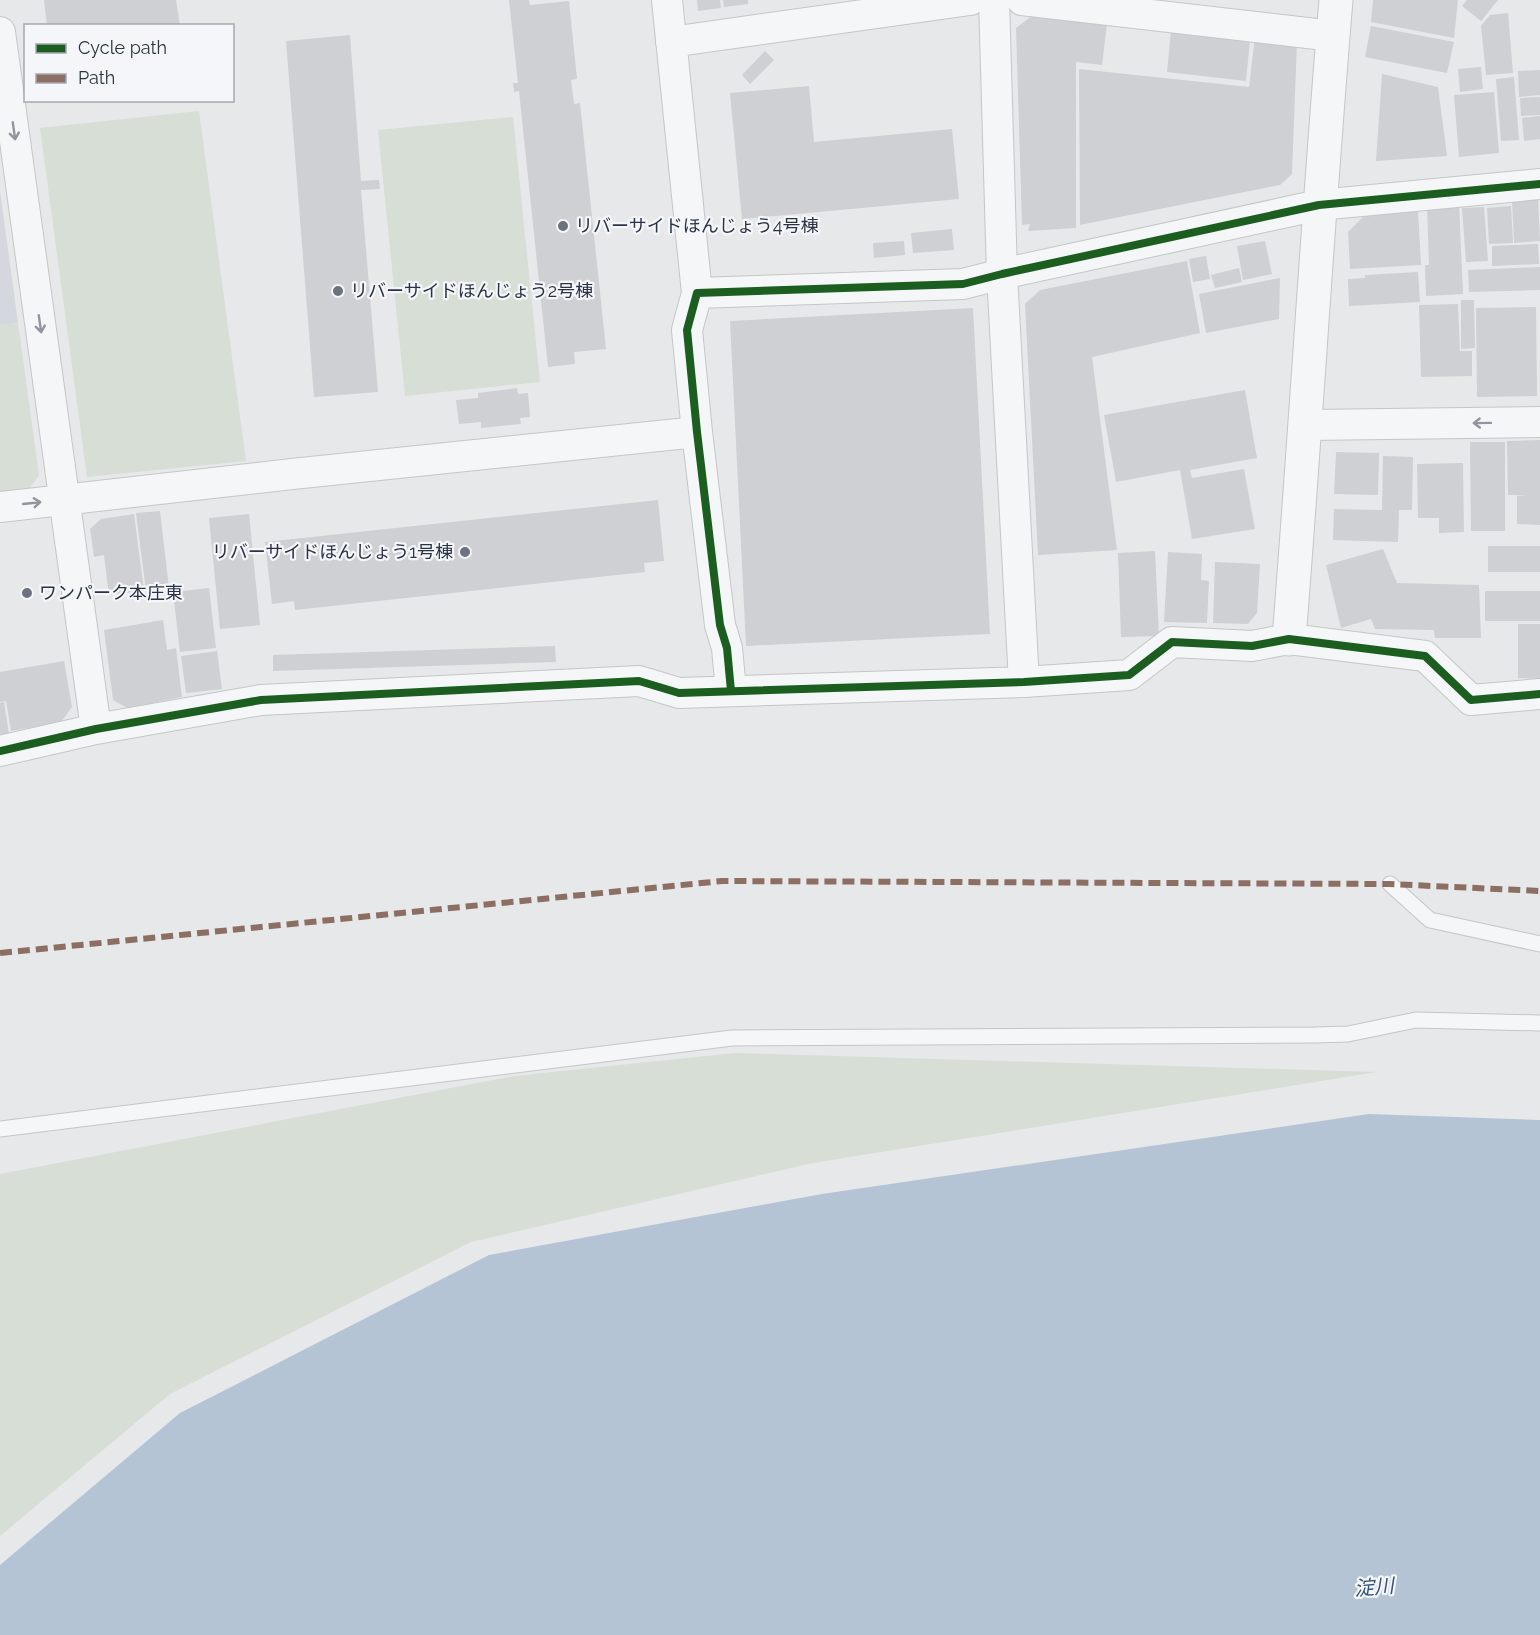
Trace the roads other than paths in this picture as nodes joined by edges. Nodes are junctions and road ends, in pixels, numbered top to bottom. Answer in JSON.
{"nodes":[{"id":1,"x":667,"y":0,"type":"edge"},
{"id":2,"x":970,"y":0,"type":"edge"},
{"id":3,"x":994,"y":0,"type":"edge"},
{"id":4,"x":1022,"y":0,"type":"edge"},
{"id":5,"x":1336,"y":0,"type":"edge"},
{"id":6,"x":0,"y":32,"type":"edge"},
{"id":7,"x":1333,"y":36,"type":"junction"},
{"id":8,"x":671,"y":42,"type":"junction"},
{"id":9,"x":1540,"y":184,"type":"edge"},
{"id":10,"x":1319,"y":205,"type":"junction"},
{"id":11,"x":1002,"y":274,"type":"junction"},
{"id":12,"x":697,"y":293,"type":"junction"},
{"id":13,"x":1540,"y":422,"type":"edge"},
{"id":14,"x":1306,"y":425,"type":"junction"},
{"id":15,"x":697,"y":432,"type":"junction"},
{"id":16,"x":64,"y":500,"type":"junction"},
{"id":17,"x":0,"y":507,"type":"edge"},
{"id":18,"x":1289,"y":639,"type":"junction"},
{"id":19,"x":1024,"y":682,"type":"junction"},
{"id":20,"x":731,"y":691,"type":"junction"},
{"id":21,"x":1540,"y":694,"type":"edge"},
{"id":22,"x":96,"y":729,"type":"junction"},
{"id":23,"x":0,"y":751,"type":"edge"},
{"id":24,"x":1390,"y":884,"type":"dead end"},
{"id":25,"x":1540,"y":944,"type":"edge"},
{"id":26,"x":1540,"y":1023,"type":"edge"},
{"id":27,"x":0,"y":1129,"type":"edge"}],
"edges":[{"from":1,"to":8,"type":"street"},
{"from":2,"to":8,"type":"street"},
{"from":3,"to":11,"type":"street"},
{"from":4,"to":7,"type":"street"},
{"from":5,"to":7,"type":"street"},
{"from":6,"to":16,"type":"street","one_way":true},
{"from":7,"to":10,"type":"street"},
{"from":8,"to":12,"type":"street"},
{"from":9,"to":10,"type":"street"},
{"from":10,"to":11,"type":"street"},
{"from":10,"to":14,"type":"street"},
{"from":11,"to":12,"type":"street"},
{"from":11,"to":19,"type":"street"},
{"from":12,"to":15,"type":"street"},
{"from":13,"to":14,"type":"street","one_way":true},
{"from":14,"to":18,"type":"street"},
{"from":15,"to":16,"type":"street"},
{"from":15,"to":20,"type":"street"},
{"from":17,"to":16,"type":"street","one_way":true},
{"from":16,"to":22,"type":"street"},
{"from":18,"to":19,"type":"street"},
{"from":18,"to":21,"type":"street"},
{"from":19,"to":20,"type":"street"},
{"from":20,"to":22,"type":"street"},
{"from":22,"to":23,"type":"street"},
{"from":24,"to":25,"type":"lane"},
{"from":26,"to":27,"type":"lane"}]}
